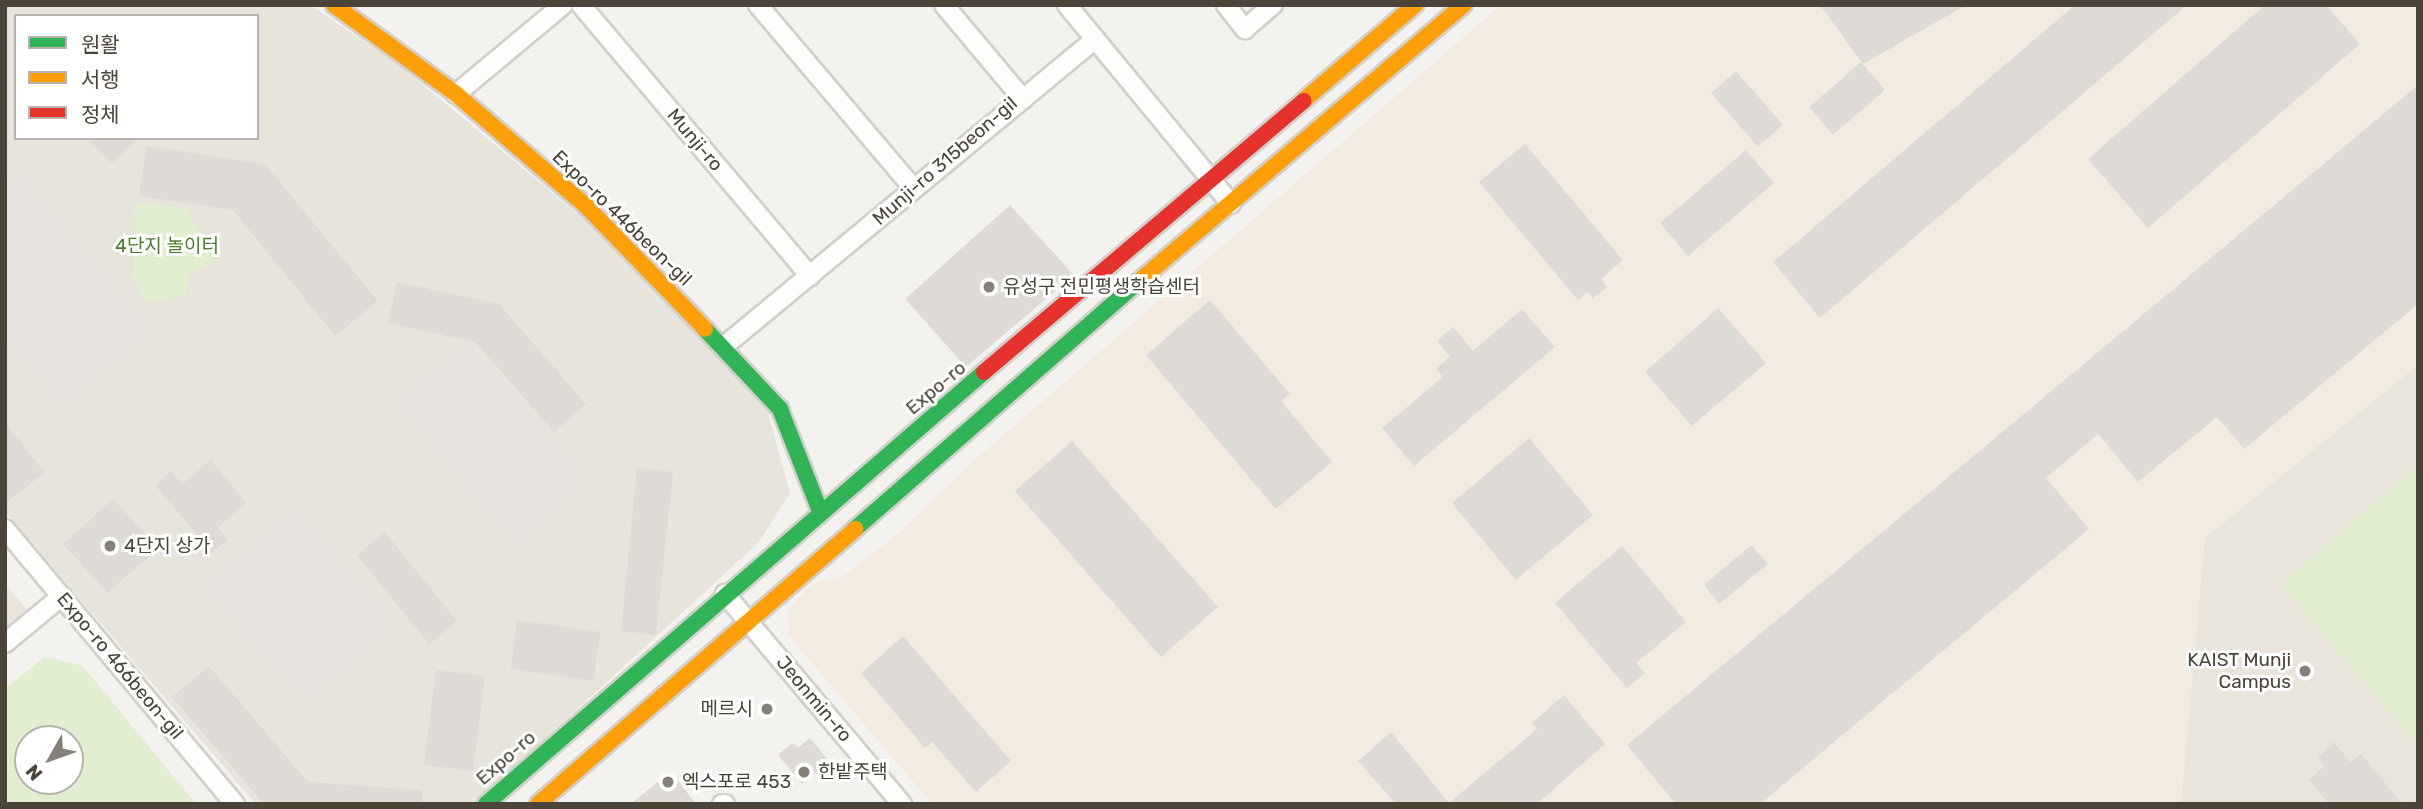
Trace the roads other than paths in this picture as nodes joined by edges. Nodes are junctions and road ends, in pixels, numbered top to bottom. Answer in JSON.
{"nodes":[{"id":1,"x":334,"y":5,"type":"edge"},
{"id":2,"x":563,"y":5,"type":"edge"},
{"id":3,"x":581,"y":5,"type":"edge"},
{"id":4,"x":758,"y":5,"type":"edge"},
{"id":5,"x":944,"y":5,"type":"edge"},
{"id":6,"x":1067,"y":5,"type":"edge"},
{"id":7,"x":1226,"y":5,"type":"edge"},
{"id":8,"x":1273,"y":5,"type":"edge"},
{"id":9,"x":1415,"y":5,"type":"edge"},
{"id":10,"x":1464,"y":5,"type":"edge"},
{"id":11,"x":1095,"y":39,"type":"junction"},
{"id":12,"x":456,"y":94,"type":"junction"},
{"id":13,"x":1023,"y":99,"type":"junction"},
{"id":14,"x":1210,"y":179,"type":"junction"},
{"id":15,"x":914,"y":189,"type":"junction"},
{"id":16,"x":1231,"y":204,"type":"junction"},
{"id":17,"x":810,"y":276,"type":"junction"},
{"id":18,"x":723,"y":347,"type":"junction"},
{"id":19,"x":820,"y":511,"type":"junction"},
{"id":20,"x":5,"y":529,"type":"edge"},
{"id":21,"x":725,"y":594,"type":"junction"},
{"id":22,"x":62,"y":596,"type":"junction"},
{"id":23,"x":750,"y":624,"type":"junction"},
{"id":24,"x":5,"y":643,"type":"edge"},
{"id":25,"x":235,"y":804,"type":"edge"},
{"id":26,"x":486,"y":804,"type":"edge"},
{"id":27,"x":538,"y":804,"type":"edge"},
{"id":28,"x":902,"y":804,"type":"edge"}],
"edges":[{"from":1,"to":12,"type":"main road","name":"Expo-ro 446beon-gil"},
{"from":2,"to":12,"type":"street"},
{"from":3,"to":17,"type":"street","name":"Munji-ro"},
{"from":4,"to":15,"type":"street"},
{"from":5,"to":13,"type":"street","name":"Munji-ro 315beon-gil"},
{"from":6,"to":11,"type":"street"},
{"from":7,"to":8,"type":"street"},
{"from":9,"to":14,"type":"main road","name":"Expo-ro"},
{"from":10,"to":16,"type":"main road"},
{"from":11,"to":13,"type":"street"},
{"from":11,"to":14,"type":"street"},
{"from":12,"to":18,"type":"main road","name":"Expo-ro 446beon-gil"},
{"from":13,"to":15,"type":"street","name":"Munji-ro 315beon-gil"},
{"from":14,"to":16,"type":"street"},
{"from":14,"to":19,"type":"main road","name":"Expo-ro"},
{"from":15,"to":17,"type":"street","name":"Munji-ro 315beon-gil"},
{"from":16,"to":23,"type":"main road"},
{"from":17,"to":18,"type":"street","name":"Munji-ro 315beon-gil"},
{"from":18,"to":19,"type":"main road","name":"Expo-ro 446beon-gil"},
{"from":19,"to":21,"type":"main road","name":"Expo-ro"},
{"from":20,"to":22,"type":"street","name":"Expo-ro 466beon-gil"},
{"from":21,"to":23,"type":"street","name":"Jeonmin-ro"},
{"from":21,"to":26,"type":"main road","name":"Expo-ro"},
{"from":22,"to":24,"type":"street"},
{"from":22,"to":25,"type":"street","name":"Expo-ro 466beon-gil"},
{"from":23,"to":27,"type":"main road"},
{"from":23,"to":28,"type":"street","name":"Jeonmin-ro"}]}
